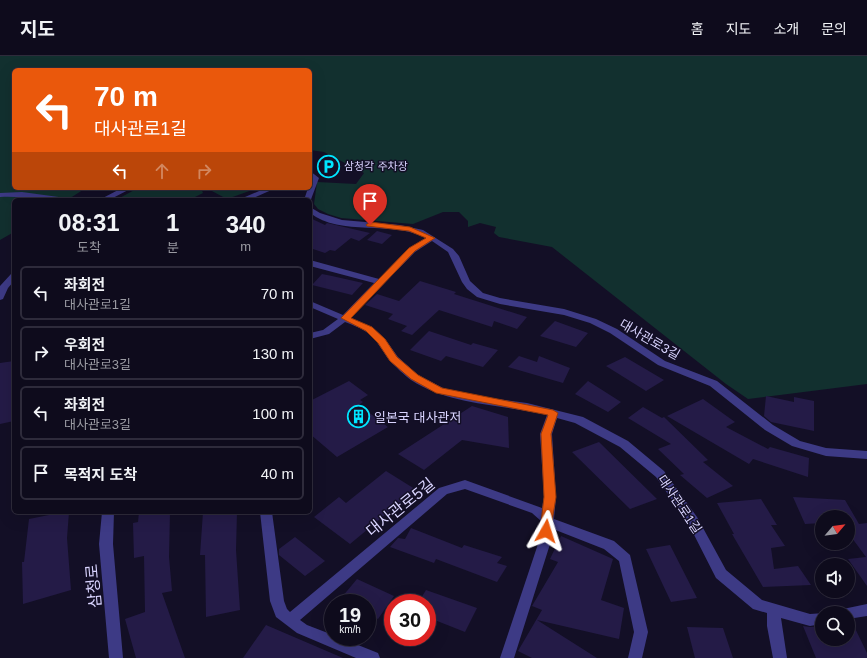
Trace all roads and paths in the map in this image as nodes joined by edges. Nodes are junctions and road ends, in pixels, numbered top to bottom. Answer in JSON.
{"nodes":[{"id":1,"x":312,"y":175,"type":"edge"},
{"id":2,"x":312,"y":187,"type":"edge"},
{"id":3,"x":124,"y":190,"type":"edge"},
{"id":4,"x":267,"y":190,"type":"edge"},
{"id":5,"x":0,"y":195,"type":"edge"},
{"id":6,"x":51,"y":198,"type":"edge"},
{"id":7,"x":107,"y":198,"type":"edge"},
{"id":8,"x":247,"y":198,"type":"edge"},
{"id":9,"x":312,"y":211,"type":"edge"},
{"id":10,"x":432,"y":238,"type":"junction"},
{"id":11,"x":312,"y":264,"type":"edge"},
{"id":12,"x":12,"y":278,"type":"edge"},
{"id":13,"x":380,"y":282,"type":"junction"},
{"id":14,"x":0,"y":297,"type":"edge"},
{"id":15,"x":312,"y":305,"type":"edge"},
{"id":16,"x":346,"y":318,"type":"junction"},
{"id":17,"x":312,"y":336,"type":"edge"},
{"id":18,"x":553,"y":413,"type":"junction"},
{"id":19,"x":867,"y":454,"type":"edge"},
{"id":20,"x":108,"y":514,"type":"edge"},
{"id":21,"x":266,"y":514,"type":"edge"},
{"id":22,"x":547,"y":521,"type":"junction"},
{"id":23,"x":774,"y":610,"type":"junction"},
{"id":24,"x":867,"y":610,"type":"edge"},
{"id":25,"x":855,"y":613,"type":"edge"},
{"id":26,"x":815,"y":619,"type":"edge"},
{"id":27,"x":290,"y":620,"type":"junction"},
{"id":28,"x":116,"y":658,"type":"edge"},
{"id":29,"x":373,"y":658,"type":"edge"},
{"id":30,"x":507,"y":658,"type":"edge"},
{"id":31,"x":634,"y":658,"type":"edge"},
{"id":32,"x":780,"y":658,"type":"edge"}],
"edges":[{"from":1,"to":2,"type":"street"},
{"from":3,"to":7,"type":"street"},
{"from":4,"to":8,"type":"street"},
{"from":5,"to":6,"type":"street"},
{"from":9,"to":10,"type":"street","name":"대사관로3길"},
{"from":10,"to":13,"type":"street"},
{"from":10,"to":19,"type":"street","name":"대사관로3길"},
{"from":11,"to":13,"type":"street"},
{"from":12,"to":14,"type":"street"},
{"from":13,"to":16,"type":"street"},
{"from":15,"to":16,"type":"street","name":"대사관로1길"},
{"from":16,"to":17,"type":"street"},
{"from":16,"to":18,"type":"street","name":"대사관로1길"},
{"from":18,"to":22,"type":"street"},
{"from":18,"to":23,"type":"street","name":"대사관로1길"},
{"from":20,"to":28,"type":"street","name":"삼청로"},
{"from":21,"to":27,"type":"street"},
{"from":22,"to":27,"type":"street","name":"대사관로5길"},
{"from":22,"to":30,"type":"street"},
{"from":22,"to":31,"type":"street","name":"대사관로5길"},
{"from":23,"to":26,"type":"street","name":"대사관로1길"},
{"from":23,"to":32,"type":"street"},
{"from":24,"to":25,"type":"street"},
{"from":27,"to":29,"type":"street"}]}
